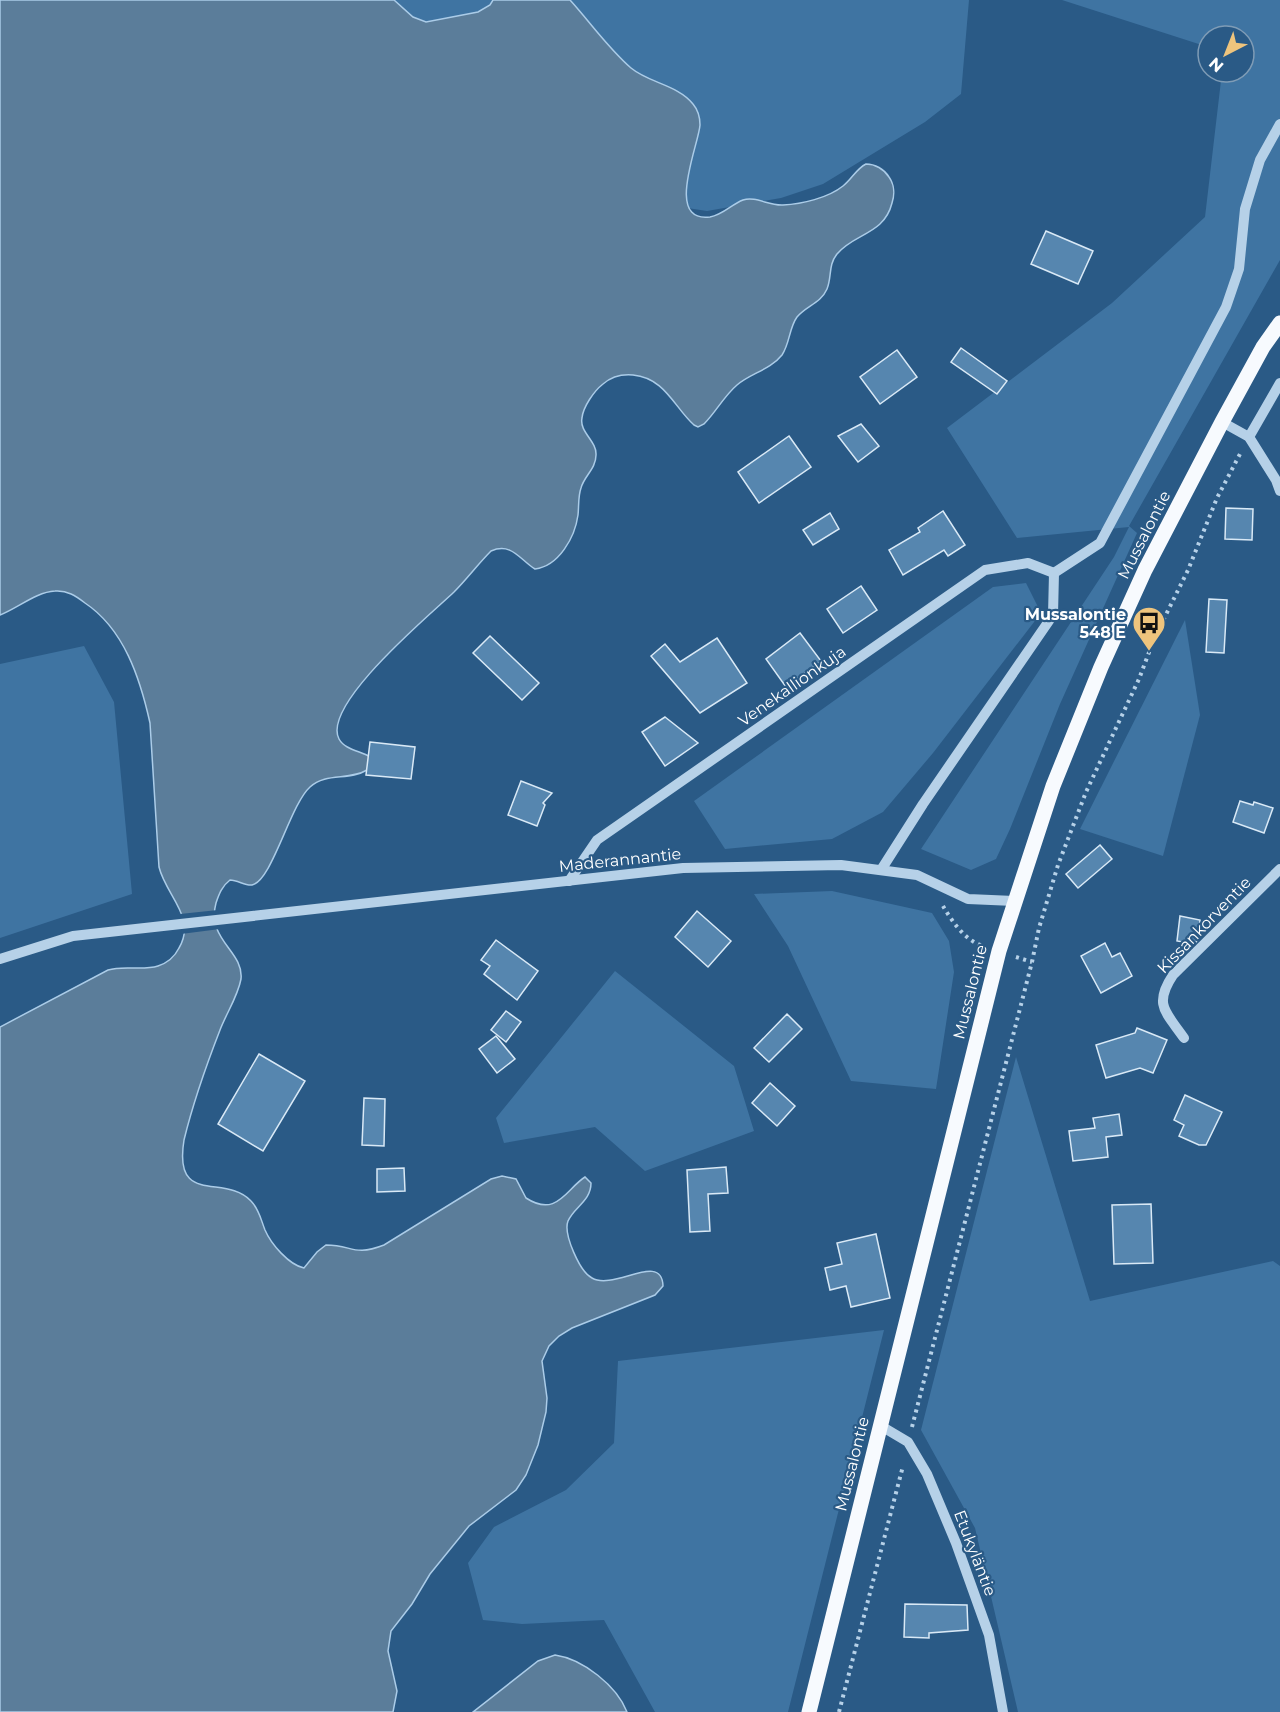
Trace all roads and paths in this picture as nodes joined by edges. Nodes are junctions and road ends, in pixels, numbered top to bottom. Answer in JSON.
{"nodes":[{"id":1,"x":1280,"y":124,"type":"edge"},
{"id":2,"x":1280,"y":323,"type":"edge"},
{"id":3,"x":1280,"y":383,"type":"edge"},
{"id":4,"x":1222,"y":422,"type":"junction"},
{"id":5,"x":1249,"y":438,"type":"junction"},
{"id":6,"x":1280,"y":491,"type":"edge"},
{"id":7,"x":1054,"y":573,"type":"junction"},
{"id":8,"x":1280,"y":869,"type":"edge"},
{"id":9,"x":881,"y":870,"type":"junction"},
{"id":10,"x":569,"y":881,"type":"junction"},
{"id":11,"x":936,"y":884,"type":"junction"},
{"id":12,"x":1014,"y":902,"type":"junction"},
{"id":13,"x":999,"y":951,"type":"junction"},
{"id":14,"x":0,"y":960,"type":"edge"},
{"id":15,"x":1032,"y":962,"type":"junction"},
{"id":16,"x":1184,"y":1038,"type":"dead end"},
{"id":17,"x":881,"y":1426,"type":"junction"},
{"id":18,"x":908,"y":1442,"type":"junction"},
{"id":19,"x":809,"y":1712,"type":"edge"},
{"id":20,"x":839,"y":1712,"type":"edge"},
{"id":21,"x":1003,"y":1712,"type":"edge"}],
"edges":[{"from":1,"to":7,"type":"street"},
{"from":2,"to":4,"type":"main road","name":"Mussalontie"},
{"from":3,"to":5,"type":"street"},
{"from":4,"to":5,"type":"street"},
{"from":4,"to":12,"type":"main road","name":"Mussalontie"},
{"from":5,"to":6,"type":"street"},
{"from":5,"to":15,"type":"path"},
{"from":7,"to":9,"type":"street"},
{"from":7,"to":10,"type":"street","name":"Venekallionkuja"},
{"from":8,"to":16,"type":"street","name":"Kissankorventie"},
{"from":9,"to":10,"type":"street","name":"Maderannantie"},
{"from":9,"to":11,"type":"street","name":"Maderannantie"},
{"from":10,"to":14,"type":"street","name":"Maderannantie"},
{"from":11,"to":12,"type":"street","name":"Maderannantie"},
{"from":11,"to":13,"type":"path"},
{"from":12,"to":13,"type":"main road","name":"Mussalontie"},
{"from":13,"to":15,"type":"path"},
{"from":13,"to":17,"type":"main road","name":"Mussalontie"},
{"from":15,"to":18,"type":"path"},
{"from":17,"to":18,"type":"street","name":"Etukyläntie"},
{"from":17,"to":19,"type":"main road","name":"Mussalontie"},
{"from":18,"to":20,"type":"path"},
{"from":18,"to":21,"type":"street","name":"Etukyläntie"}]}
